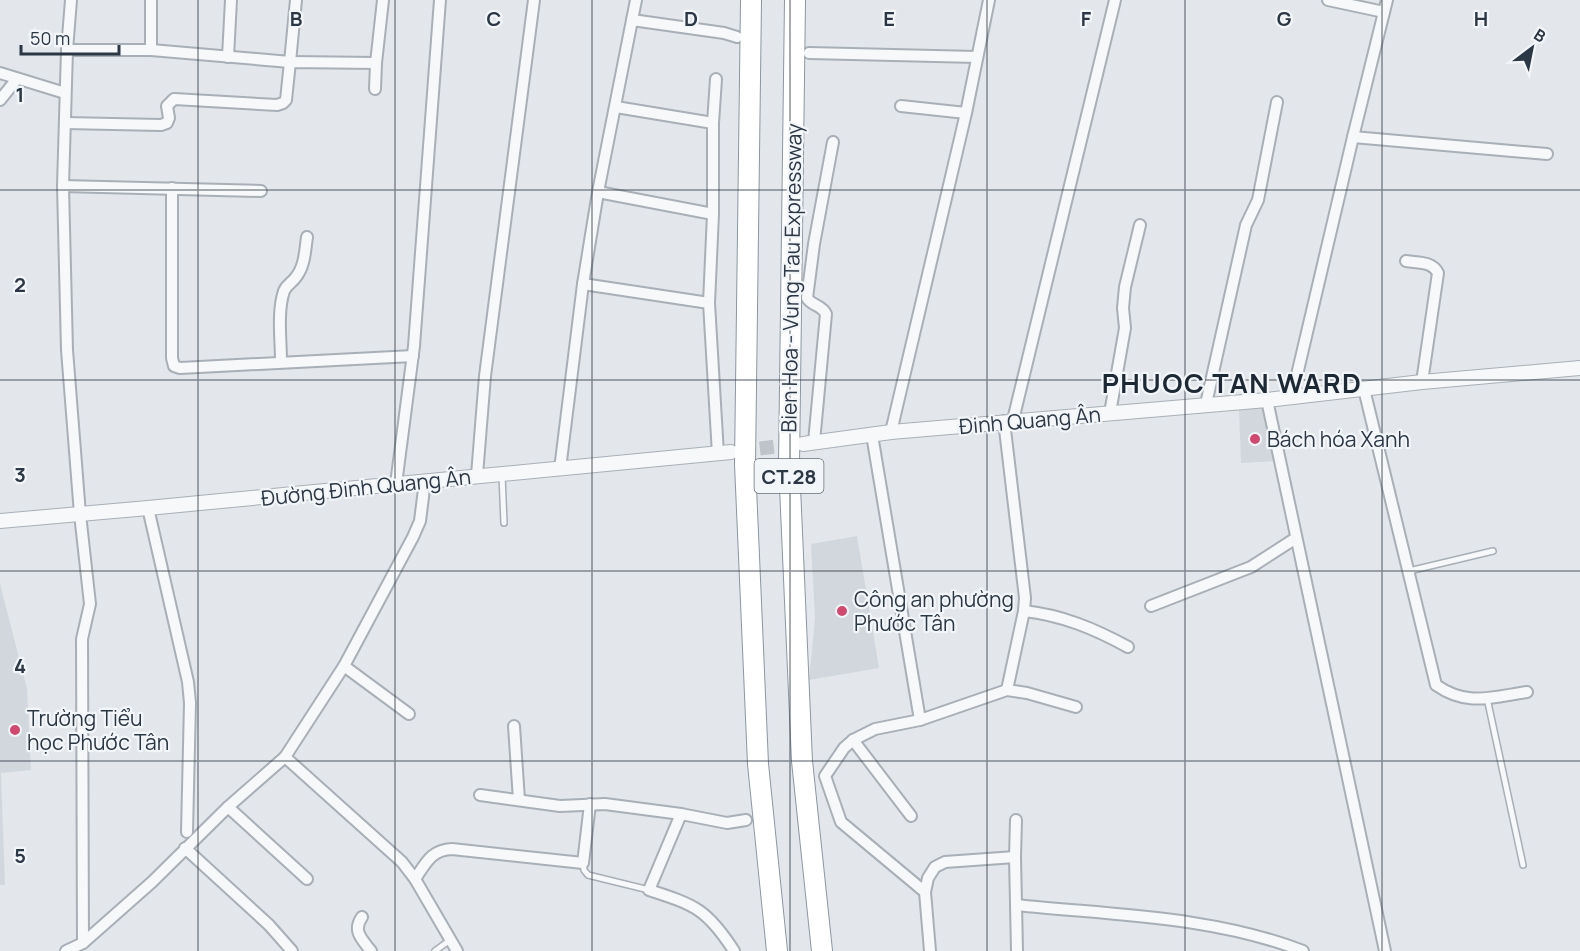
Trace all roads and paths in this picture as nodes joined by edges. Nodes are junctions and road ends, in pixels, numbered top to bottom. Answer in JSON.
{"nodes":[{"id":1,"x":71,"y":0,"type":"edge"},
{"id":2,"x":151,"y":0,"type":"edge"},
{"id":3,"x":231,"y":0,"type":"edge"},
{"id":4,"x":296,"y":0,"type":"edge"},
{"id":5,"x":383,"y":0,"type":"edge"},
{"id":6,"x":440,"y":0,"type":"edge"},
{"id":7,"x":534,"y":0,"type":"edge"},
{"id":8,"x":636,"y":0,"type":"edge"},
{"id":9,"x":751,"y":0,"type":"edge"},
{"id":10,"x":795,"y":0,"type":"edge"},
{"id":11,"x":989,"y":0,"type":"edge"},
{"id":12,"x":1114,"y":0,"type":"edge"},
{"id":13,"x":1328,"y":0,"type":"edge"},
{"id":14,"x":1387,"y":0,"type":"edge"},
{"id":15,"x":1384,"y":12,"type":"junction"},
{"id":16,"x":632,"y":20,"type":"junction"},
{"id":17,"x":737,"y":36,"type":"dead end"},
{"id":18,"x":67,"y":50,"type":"junction"},
{"id":19,"x":151,"y":50,"type":"junction"},
{"id":20,"x":809,"y":53,"type":"dead end"},
{"id":21,"x":228,"y":57,"type":"junction"},
{"id":22,"x":977,"y":57,"type":"junction"},
{"id":23,"x":290,"y":62,"type":"junction"},
{"id":24,"x":376,"y":63,"type":"junction"},
{"id":25,"x":0,"y":73,"type":"edge"},
{"id":26,"x":17,"y":79,"type":"junction"},
{"id":27,"x":716,"y":79,"type":"dead end"},
{"id":28,"x":375,"y":89,"type":"dead end"},
{"id":29,"x":65,"y":93,"type":"junction"},
{"id":30,"x":0,"y":100,"type":"edge"},
{"id":31,"x":1277,"y":102,"type":"dead end"},
{"id":32,"x":901,"y":106,"type":"dead end"},
{"id":33,"x":616,"y":107,"type":"junction"},
{"id":34,"x":966,"y":113,"type":"junction"},
{"id":35,"x":65,"y":123,"type":"junction"},
{"id":36,"x":713,"y":123,"type":"junction"},
{"id":37,"x":1353,"y":137,"type":"junction"},
{"id":38,"x":833,"y":142,"type":"dead end"},
{"id":39,"x":1546,"y":153,"type":"dead end"},
{"id":40,"x":63,"y":186,"type":"junction"},
{"id":41,"x":172,"y":188,"type":"junction"},
{"id":42,"x":261,"y":190,"type":"dead end"},
{"id":43,"x":598,"y":192,"type":"junction"},
{"id":44,"x":713,"y":214,"type":"junction"},
{"id":45,"x":1140,"y":225,"type":"dead end"},
{"id":46,"x":307,"y":237,"type":"dead end"},
{"id":47,"x":1406,"y":261,"type":"dead end"},
{"id":48,"x":583,"y":284,"type":"junction"},
{"id":49,"x":709,"y":303,"type":"junction"},
{"id":50,"x":413,"y":356,"type":"junction"},
{"id":51,"x":281,"y":361,"type":"junction"},
{"id":52,"x":1580,"y":368,"type":"edge"},
{"id":53,"x":1422,"y":382,"type":"junction"},
{"id":54,"x":1364,"y":388,"type":"junction"},
{"id":55,"x":1292,"y":396,"type":"junction"},
{"id":56,"x":1267,"y":400,"type":"junction"},
{"id":57,"x":1206,"y":404,"type":"junction"},
{"id":58,"x":1110,"y":413,"type":"junction"},
{"id":59,"x":1009,"y":421,"type":"junction"},
{"id":60,"x":891,"y":432,"type":"junction"},
{"id":61,"x":872,"y":435,"type":"junction"},
{"id":62,"x":809,"y":443,"type":"joint"},
{"id":63,"x":724,"y":453,"type":"joint"},
{"id":64,"x":560,"y":469,"type":"junction"},
{"id":65,"x":501,"y":474,"type":"junction"},
{"id":66,"x":477,"y":476,"type":"junction"},
{"id":67,"x":425,"y":481,"type":"junction"},
{"id":68,"x":396,"y":484,"type":"junction"},
{"id":69,"x":148,"y":508,"type":"junction"},
{"id":70,"x":80,"y":514,"type":"junction"},
{"id":71,"x":0,"y":521,"type":"edge"},
{"id":72,"x":504,"y":523,"type":"dead end"},
{"id":73,"x":1296,"y":537,"type":"junction"},
{"id":74,"x":1493,"y":551,"type":"dead end"},
{"id":75,"x":1410,"y":571,"type":"junction"},
{"id":76,"x":1150,"y":606,"type":"dead end"},
{"id":77,"x":1024,"y":611,"type":"junction"},
{"id":78,"x":1128,"y":647,"type":"dead end"},
{"id":79,"x":344,"y":666,"type":"junction"},
{"id":80,"x":1007,"y":690,"type":"junction"},
{"id":81,"x":1527,"y":692,"type":"dead end"},
{"id":82,"x":1487,"y":698,"type":"junction"},
{"id":83,"x":1077,"y":707,"type":"dead end"},
{"id":84,"x":409,"y":714,"type":"dead end"},
{"id":85,"x":920,"y":720,"type":"junction"},
{"id":86,"x":514,"y":726,"type":"dead end"},
{"id":87,"x":853,"y":740,"type":"junction"},
{"id":88,"x":285,"y":756,"type":"junction"},
{"id":89,"x":480,"y":795,"type":"dead end"},
{"id":90,"x":519,"y":800,"type":"junction"},
{"id":91,"x":590,"y":804,"type":"junction"},
{"id":92,"x":228,"y":807,"type":"junction"},
{"id":93,"x":681,"y":814,"type":"junction"},
{"id":94,"x":911,"y":816,"type":"dead end"},
{"id":95,"x":746,"y":820,"type":"dead end"},
{"id":96,"x":1016,"y":820,"type":"dead end"},
{"id":97,"x":187,"y":832,"type":"dead end"},
{"id":98,"x":185,"y":848,"type":"junction"},
{"id":99,"x":1015,"y":857,"type":"junction"},
{"id":100,"x":583,"y":863,"type":"junction"},
{"id":101,"x":1523,"y":865,"type":"dead end"},
{"id":102,"x":307,"y":879,"type":"dead end"},
{"id":103,"x":416,"y":879,"type":"junction"},
{"id":104,"x":649,"y":891,"type":"junction"},
{"id":105,"x":925,"y":892,"type":"junction"},
{"id":106,"x":1016,"y":905,"type":"junction"},
{"id":107,"x":362,"y":917,"type":"dead end"},
{"id":108,"x":450,"y":940,"type":"junction"},
{"id":109,"x":82,"y":943,"type":"junction"},
{"id":110,"x":69,"y":950,"type":"edge"},
{"id":111,"x":292,"y":951,"type":"edge"},
{"id":112,"x":371,"y":951,"type":"edge"},
{"id":113,"x":435,"y":951,"type":"edge"},
{"id":114,"x":456,"y":951,"type":"edge"},
{"id":115,"x":734,"y":951,"type":"edge"},
{"id":116,"x":777,"y":951,"type":"edge"},
{"id":117,"x":822,"y":951,"type":"edge"},
{"id":118,"x":930,"y":951,"type":"edge"},
{"id":119,"x":1017,"y":951,"type":"edge"},
{"id":120,"x":1303,"y":951,"type":"edge"},
{"id":121,"x":1385,"y":951,"type":"edge"}],
"edges":[{"from":1,"to":18,"type":"street"},
{"from":2,"to":19,"type":"street"},
{"from":3,"to":21,"type":"street"},
{"from":4,"to":23,"type":"street"},
{"from":5,"to":24,"type":"street"},
{"from":6,"to":50,"type":"street"},
{"from":7,"to":66,"type":"street"},
{"from":8,"to":16,"type":"street"},
{"from":9,"to":116,"type":"highway","name":"Bien Hoa - Vung Tau Expressway","number":"CT.28"},
{"from":10,"to":117,"type":"highway","name":"Bien Hoa - Vung Tau Expressway","number":"CT.28"},
{"from":11,"to":22,"type":"street"},
{"from":12,"to":59,"type":"street"},
{"from":13,"to":15,"type":"street"},
{"from":14,"to":15,"type":"street"},
{"from":15,"to":37,"type":"street"},
{"from":16,"to":17,"type":"street"},
{"from":16,"to":33,"type":"street"},
{"from":18,"to":19,"type":"street"},
{"from":18,"to":29,"type":"street"},
{"from":19,"to":21,"type":"street"},
{"from":20,"to":22,"type":"street"},
{"from":21,"to":23,"type":"street"},
{"from":22,"to":34,"type":"street"},
{"from":23,"to":24,"type":"street"},
{"from":23,"to":35,"type":"street"},
{"from":24,"to":28,"type":"street"},
{"from":25,"to":26,"type":"street"},
{"from":26,"to":29,"type":"street"},
{"from":26,"to":30,"type":"street"},
{"from":27,"to":36,"type":"street"},
{"from":29,"to":35,"type":"street"},
{"from":31,"to":57,"type":"street"},
{"from":32,"to":34,"type":"street"},
{"from":33,"to":36,"type":"street"},
{"from":33,"to":43,"type":"street"},
{"from":34,"to":60,"type":"street"},
{"from":35,"to":40,"type":"street"},
{"from":36,"to":44,"type":"street"},
{"from":37,"to":39,"type":"street"},
{"from":37,"to":55,"type":"street"},
{"from":38,"to":62,"type":"street"},
{"from":40,"to":41,"type":"street"},
{"from":40,"to":70,"type":"street"},
{"from":41,"to":42,"type":"street"},
{"from":41,"to":51,"type":"street"},
{"from":43,"to":44,"type":"street"},
{"from":43,"to":48,"type":"street"},
{"from":44,"to":49,"type":"street"},
{"from":45,"to":58,"type":"street"},
{"from":46,"to":51,"type":"street"},
{"from":47,"to":53,"type":"street"},
{"from":48,"to":49,"type":"street"},
{"from":48,"to":64,"type":"street"},
{"from":49,"to":63,"type":"street"},
{"from":50,"to":51,"type":"street"},
{"from":50,"to":68,"type":"street"},
{"from":52,"to":53,"type":"street","name":"Đinh Quang Ân"},
{"from":53,"to":54,"type":"street","name":"Đinh Quang Ân"},
{"from":54,"to":55,"type":"street","name":"Đinh Quang Ân"},
{"from":54,"to":75,"type":"street"},
{"from":55,"to":56,"type":"street","name":"Đinh Quang Ân"},
{"from":56,"to":57,"type":"street","name":"Đinh Quang Ân"},
{"from":56,"to":73,"type":"street"},
{"from":57,"to":58,"type":"street","name":"Đinh Quang Ân"},
{"from":58,"to":59,"type":"street","name":"Đinh Quang Ân"},
{"from":59,"to":60,"type":"street","name":"Đinh Quang Ân"},
{"from":59,"to":77,"type":"street"},
{"from":60,"to":61,"type":"street","name":"Đinh Quang Ân"},
{"from":61,"to":62,"type":"street","name":"Đinh Quang Ân"},
{"from":61,"to":85,"type":"street"},
{"from":63,"to":64,"type":"street","name":"Đường Đinh Quang Ân"},
{"from":64,"to":65,"type":"street","name":"Đường Đinh Quang Ân"},
{"from":65,"to":66,"type":"street","name":"Đường Đinh Quang Ân"},
{"from":65,"to":72,"type":"lane"},
{"from":66,"to":67,"type":"street","name":"Đường Đinh Quang Ân"},
{"from":67,"to":68,"type":"street","name":"Đường Đinh Quang Ân"},
{"from":67,"to":79,"type":"street"},
{"from":68,"to":69,"type":"street","name":"Đường Đinh Quang Ân"},
{"from":69,"to":70,"type":"street","name":"Đường Đinh Quang Ân"},
{"from":69,"to":97,"type":"street"},
{"from":70,"to":71,"type":"street","name":"Đường Đinh Quang Ân"},
{"from":70,"to":109,"type":"street"},
{"from":73,"to":76,"type":"street"},
{"from":73,"to":121,"type":"street"},
{"from":74,"to":75,"type":"lane"},
{"from":75,"to":82,"type":"street"},
{"from":77,"to":78,"type":"street"},
{"from":77,"to":80,"type":"street"},
{"from":79,"to":84,"type":"street"},
{"from":79,"to":88,"type":"street"},
{"from":80,"to":83,"type":"street"},
{"from":80,"to":85,"type":"street"},
{"from":81,"to":82,"type":"street"},
{"from":82,"to":101,"type":"lane"},
{"from":85,"to":87,"type":"street"},
{"from":86,"to":90,"type":"street"},
{"from":87,"to":94,"type":"street"},
{"from":87,"to":105,"type":"street"},
{"from":88,"to":92,"type":"street"},
{"from":88,"to":103,"type":"street"},
{"from":89,"to":90,"type":"street"},
{"from":90,"to":91,"type":"street"},
{"from":91,"to":93,"type":"street"},
{"from":91,"to":100,"type":"street"},
{"from":92,"to":98,"type":"street"},
{"from":92,"to":102,"type":"street"},
{"from":93,"to":95,"type":"street"},
{"from":93,"to":104,"type":"street"},
{"from":96,"to":99,"type":"street"},
{"from":98,"to":109,"type":"street"},
{"from":98,"to":111,"type":"street"},
{"from":99,"to":105,"type":"street"},
{"from":99,"to":106,"type":"street"},
{"from":100,"to":103,"type":"street"},
{"from":100,"to":104,"type":"lane"},
{"from":103,"to":108,"type":"street"},
{"from":104,"to":115,"type":"street"},
{"from":105,"to":118,"type":"street"},
{"from":106,"to":119,"type":"street"},
{"from":106,"to":120,"type":"street"},
{"from":107,"to":112,"type":"street"},
{"from":108,"to":113,"type":"lane"},
{"from":108,"to":114,"type":"street"},
{"from":109,"to":110,"type":"street"}]}
